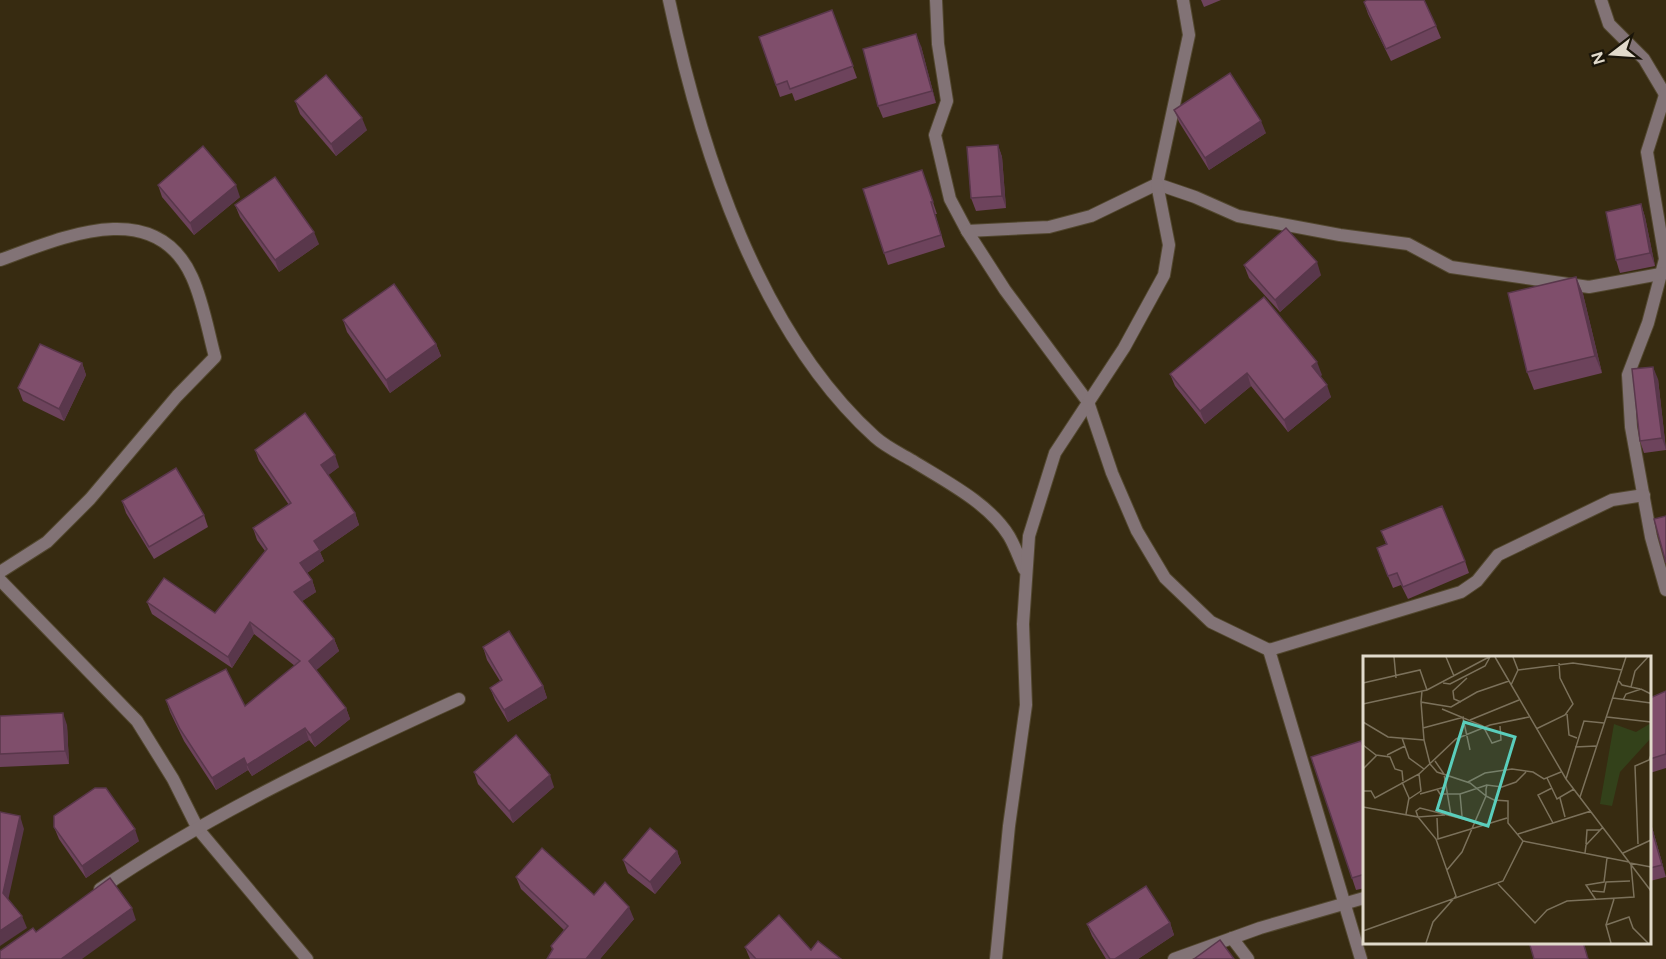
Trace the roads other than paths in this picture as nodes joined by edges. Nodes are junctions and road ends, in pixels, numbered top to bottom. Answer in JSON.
{"nodes":[{"id":1,"x":669,"y":0,"type":"edge"},
{"id":2,"x":936,"y":0,"type":"edge"},
{"id":3,"x":1183,"y":0,"type":"edge"},
{"id":4,"x":1601,"y":0,"type":"edge"},
{"id":5,"x":1665,"y":95,"type":"edge"},
{"id":6,"x":1157,"y":184,"type":"junction"},
{"id":7,"x":967,"y":231,"type":"junction"},
{"id":8,"x":0,"y":260,"type":"edge"},
{"id":9,"x":1663,"y":274,"type":"edge"},
{"id":10,"x":1088,"y":402,"type":"junction"},
{"id":11,"x":1644,"y":495,"type":"junction"},
{"id":12,"x":0,"y":572,"type":"edge"},
{"id":13,"x":1026,"y":572,"type":"junction"},
{"id":14,"x":0,"y":580,"type":"edge"},
{"id":15,"x":1666,"y":590,"type":"edge"},
{"id":16,"x":1269,"y":650,"type":"junction"},
{"id":17,"x":459,"y":699,"type":"dead end"},
{"id":18,"x":198,"y":829,"type":"junction"},
{"id":19,"x":88,"y":897,"type":"edge"},
{"id":20,"x":1363,"y":899,"type":"edge"},
{"id":21,"x":1347,"y":904,"type":"junction"},
{"id":22,"x":1232,"y":938,"type":"junction"},
{"id":23,"x":307,"y":959,"type":"edge"},
{"id":24,"x":996,"y":959,"type":"edge"},
{"id":25,"x":1174,"y":959,"type":"edge"},
{"id":26,"x":1248,"y":959,"type":"edge"},
{"id":27,"x":1361,"y":959,"type":"edge"}],
"edges":[{"from":1,"to":13,"type":"street"},
{"from":2,"to":7,"type":"street"},
{"from":3,"to":6,"type":"street"},
{"from":4,"to":5,"type":"street"},
{"from":5,"to":9,"type":"street"},
{"from":6,"to":7,"type":"street"},
{"from":6,"to":9,"type":"street"},
{"from":6,"to":10,"type":"street"},
{"from":7,"to":10,"type":"street"},
{"from":8,"to":12,"type":"street"},
{"from":9,"to":11,"type":"street"},
{"from":10,"to":13,"type":"street"},
{"from":10,"to":16,"type":"street"},
{"from":11,"to":15,"type":"street"},
{"from":11,"to":16,"type":"street"},
{"from":13,"to":24,"type":"street"},
{"from":14,"to":18,"type":"street"},
{"from":16,"to":21,"type":"street"},
{"from":17,"to":18,"type":"street"},
{"from":18,"to":19,"type":"street"},
{"from":18,"to":23,"type":"street"},
{"from":20,"to":21,"type":"street"},
{"from":21,"to":22,"type":"street"},
{"from":21,"to":27,"type":"street"},
{"from":22,"to":25,"type":"street"},
{"from":22,"to":26,"type":"street"}]}
